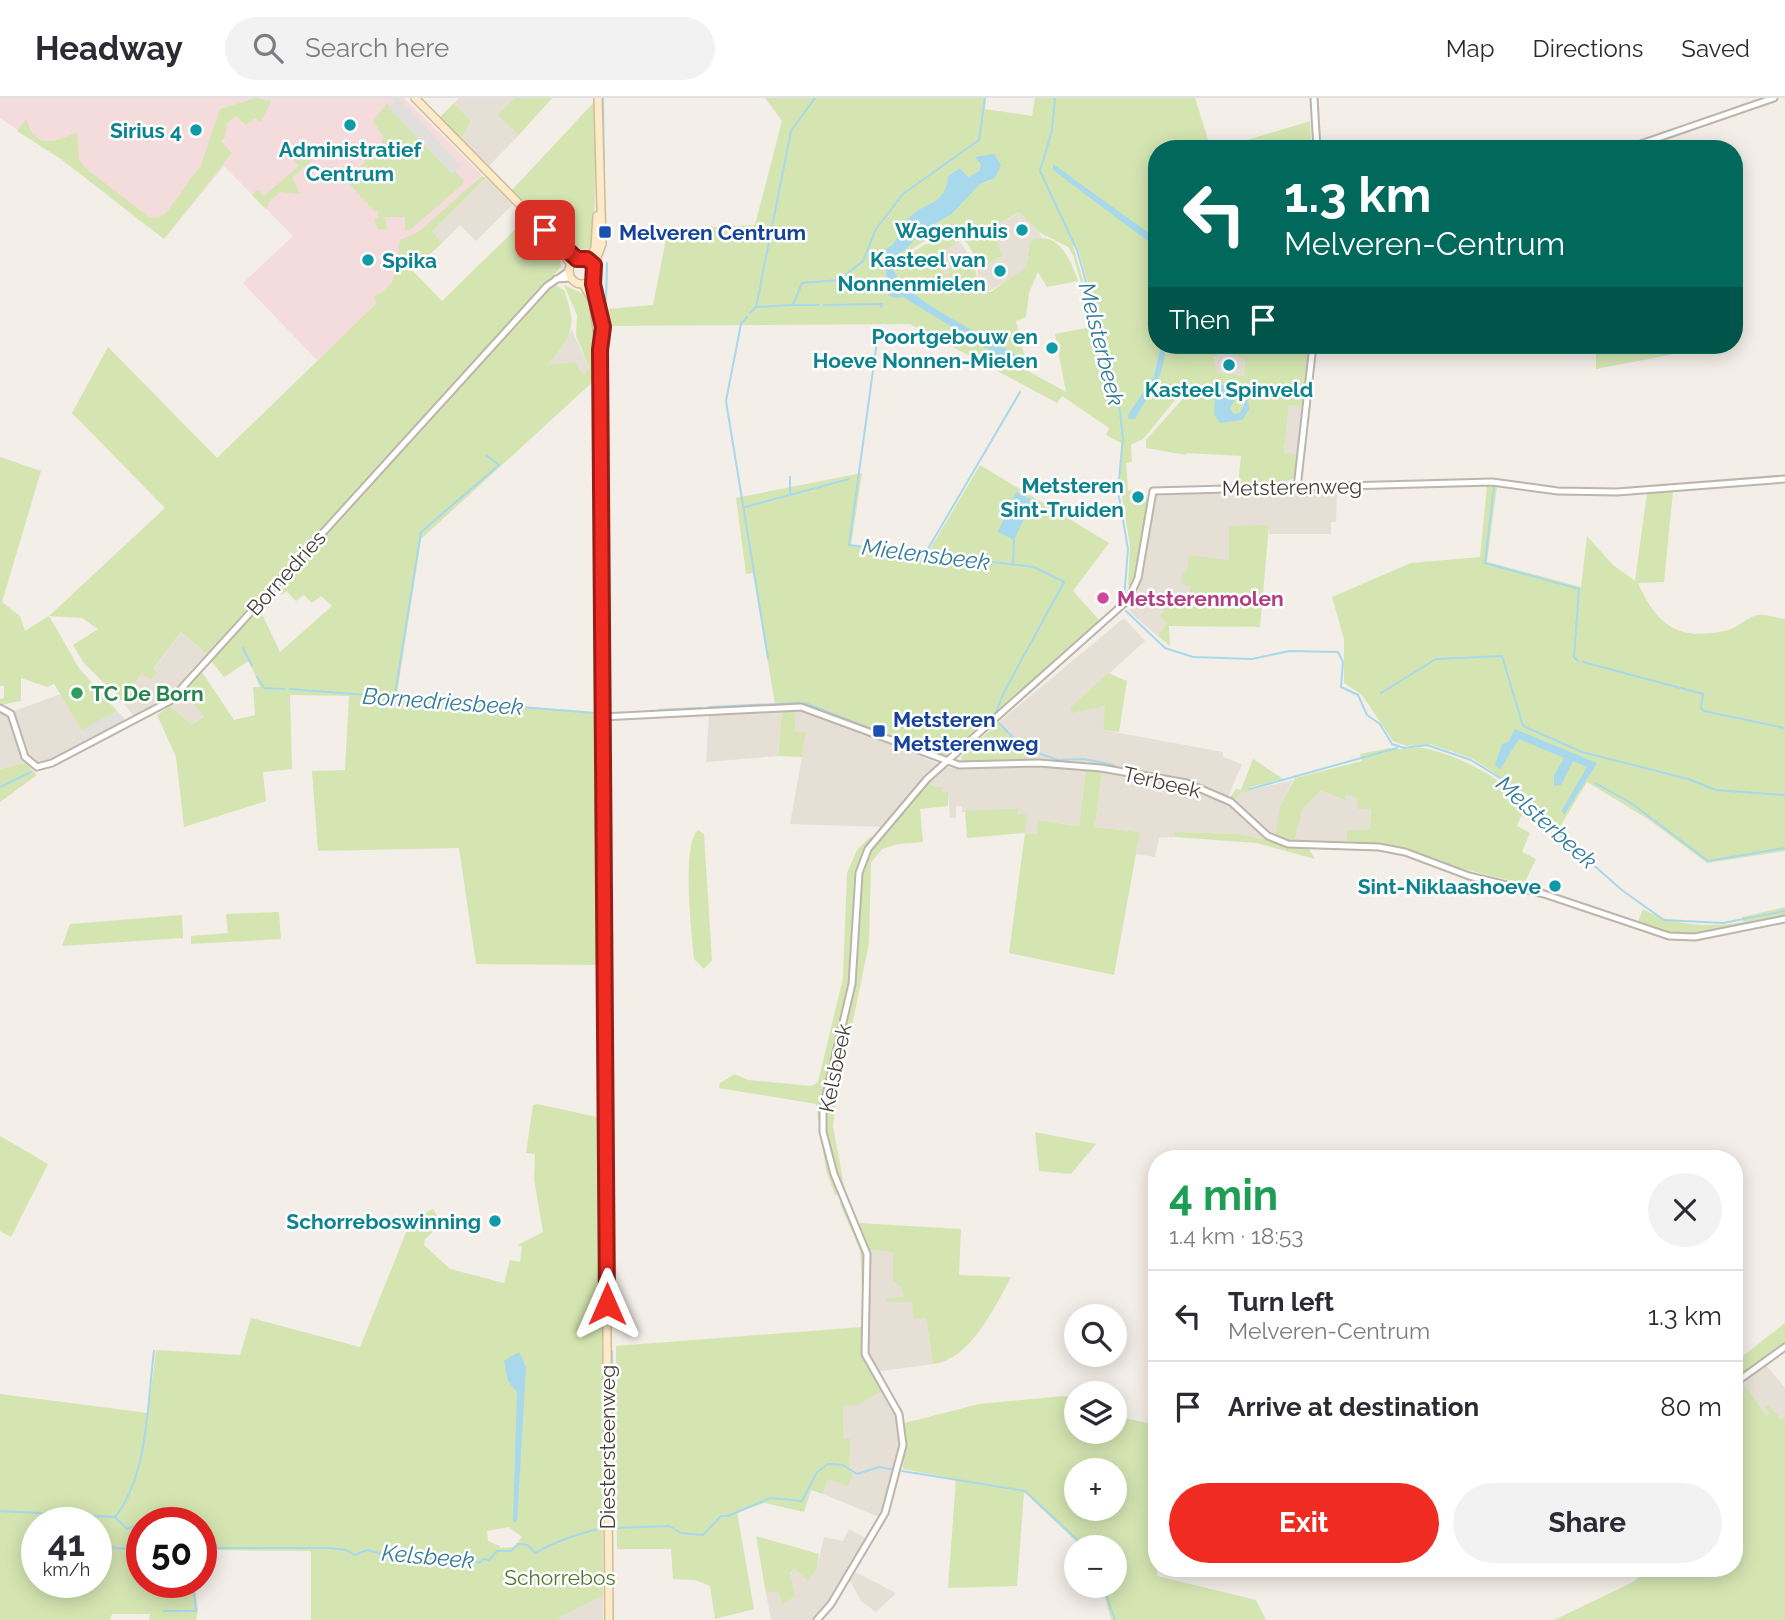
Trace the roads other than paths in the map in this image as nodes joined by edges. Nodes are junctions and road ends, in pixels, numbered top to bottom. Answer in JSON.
{"nodes":[{"id":1,"x":415,"y":98,"type":"edge"},
{"id":2,"x":598,"y":98,"type":"edge"},
{"id":3,"x":1314,"y":98,"type":"edge"},
{"id":4,"x":1774,"y":98,"type":"edge"},
{"id":5,"x":1316,"y":140,"type":"edge"},
{"id":6,"x":1652,"y":140,"type":"edge"},
{"id":7,"x":599,"y":205,"type":"junction"},
{"id":8,"x":587,"y":259,"type":"junction"},
{"id":9,"x":594,"y":265,"type":"junction"},
{"id":10,"x":572,"y":268,"type":"junction"},
{"id":11,"x":593,"y":279,"type":"junction"},
{"id":12,"x":583,"y":284,"type":"junction"},
{"id":13,"x":600,"y":350,"type":"junction"},
{"id":14,"x":1312,"y":354,"type":"edge"},
{"id":15,"x":1785,"y":479,"type":"edge"},
{"id":16,"x":1297,"y":488,"type":"junction"},
{"id":17,"x":0,"y":708,"type":"edge"},
{"id":18,"x":602,"y":717,"type":"junction"},
{"id":19,"x":948,"y":762,"type":"junction"},
{"id":20,"x":1785,"y":919,"type":"edge"},
{"id":21,"x":1785,"y":1347,"type":"edge"},
{"id":22,"x":1743,"y":1377,"type":"edge"},
{"id":23,"x":609,"y":1620,"type":"edge"},
{"id":24,"x":817,"y":1620,"type":"edge"}],
"edges":[{"from":1,"to":10,"type":"main road"},
{"from":2,"to":7,"type":"main road"},
{"from":3,"to":5,"type":"street"},
{"from":4,"to":6,"type":"street"},
{"from":7,"to":8,"type":"main road"},
{"from":7,"to":9,"type":"main road"},
{"from":8,"to":9,"type":"main road"},
{"from":8,"to":10,"type":"main road"},
{"from":9,"to":11,"type":"main road","name":"Diestersteenweg"},
{"from":10,"to":12,"type":"main road"},
{"from":10,"to":17,"type":"street","name":"Bornedries"},
{"from":11,"to":12,"type":"main road"},
{"from":11,"to":13,"type":"main road","name":"Diestersteenweg"},
{"from":12,"to":13,"type":"main road","name":"Diestersteenweg"},
{"from":13,"to":18,"type":"main road","name":"Diestersteenweg"},
{"from":14,"to":16,"type":"street"},
{"from":15,"to":16,"type":"street","name":"Metsterenweg"},
{"from":16,"to":19,"type":"street","name":"Metsterenweg"},
{"from":18,"to":19,"type":"street","name":"Terbeek"},
{"from":18,"to":23,"type":"main road","name":"Diestersteenweg"},
{"from":19,"to":20,"type":"street","name":"Terbeek"},
{"from":19,"to":24,"type":"street","name":"Kelsbeek"},
{"from":21,"to":22,"type":"street"}]}
